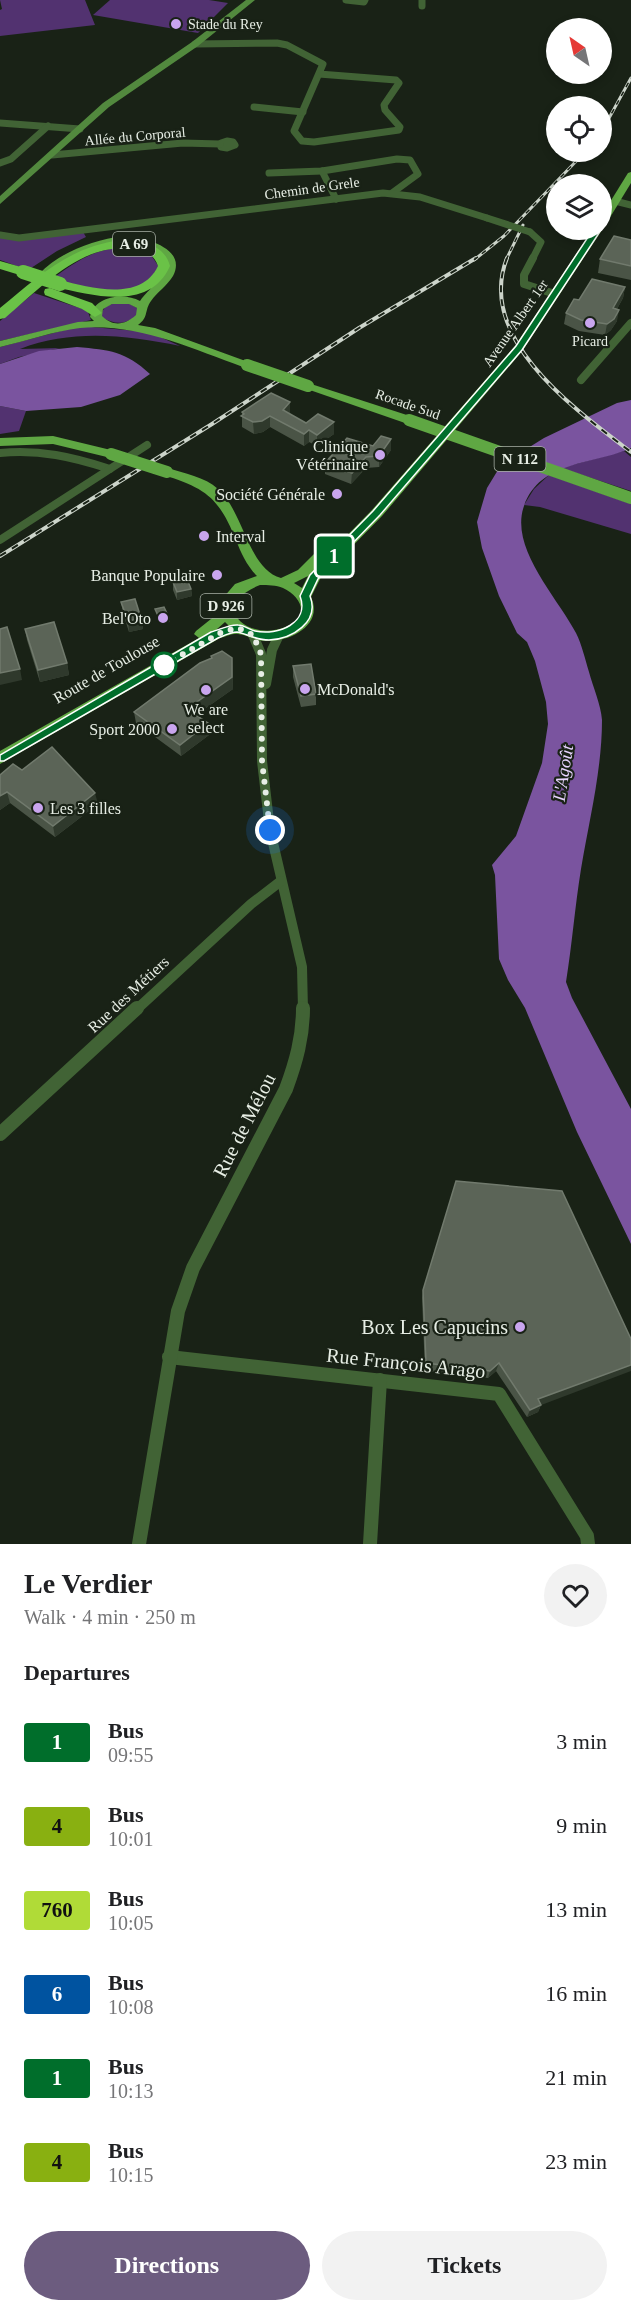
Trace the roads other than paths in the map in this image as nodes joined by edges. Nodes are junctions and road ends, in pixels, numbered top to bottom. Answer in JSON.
{"nodes":[{"id":1,"x":250,"y":0,"type":"edge"},
{"id":2,"x":346,"y":0,"type":"edge"},
{"id":3,"x":364,"y":0,"type":"edge"},
{"id":4,"x":195,"y":44,"type":"junction"},
{"id":5,"x":319,"y":74,"type":"junction"},
{"id":6,"x":254,"y":107,"type":"dead end"},
{"id":7,"x":303,"y":111,"type":"junction"},
{"id":8,"x":0,"y":123,"type":"edge"},
{"id":9,"x":48,"y":126,"type":"junction"},
{"id":10,"x":63,"y":128,"type":"junction"},
{"id":11,"x":80,"y":129,"type":"junction"},
{"id":12,"x":71,"y":137,"type":"junction"},
{"id":13,"x":220,"y":144,"type":"dead end"},
{"id":14,"x":52,"y":155,"type":"junction"},
{"id":15,"x":0,"y":163,"type":"edge"},
{"id":16,"x":0,"y":170,"type":"edge"},
{"id":17,"x":322,"y":171,"type":"junction"},
{"id":18,"x":268,"y":172,"type":"dead end"},
{"id":19,"x":631,"y":175,"type":"edge"},
{"id":20,"x":390,"y":194,"type":"junction"},
{"id":21,"x":336,"y":199,"type":"junction"},
{"id":22,"x":0,"y":201,"type":"edge"},
{"id":23,"x":615,"y":201,"type":"junction"},
{"id":24,"x":631,"y":205,"type":"edge"},
{"id":25,"x":612,"y":206,"type":"edge"},
{"id":26,"x":0,"y":234,"type":"edge"},
{"id":27,"x":590,"y":240,"type":"edge"},
{"id":28,"x":0,"y":266,"type":"edge"},
{"id":29,"x":0,"y":273,"type":"edge"},
{"id":30,"x":19,"y":275,"type":"junction"},
{"id":31,"x":55,"y":288,"type":"junction"},
{"id":32,"x":555,"y":294,"type":"junction"},
{"id":33,"x":109,"y":302,"type":"junction"},
{"id":34,"x":0,"y":310,"type":"edge"},
{"id":35,"x":143,"y":310,"type":"junction"},
{"id":36,"x":0,"y":315,"type":"edge"},
{"id":37,"x":99,"y":319,"type":"junction"},
{"id":38,"x":631,"y":323,"type":"edge"},
{"id":39,"x":125,"y":326,"type":"junction"},
{"id":40,"x":0,"y":344,"type":"edge"},
{"id":41,"x":209,"y":349,"type":"junction"},
{"id":42,"x":581,"y":380,"type":"dead end"},
{"id":43,"x":0,"y":441,"type":"edge"},
{"id":44,"x":147,"y":445,"type":"dead end"},
{"id":45,"x":0,"y":453,"type":"edge"},
{"id":46,"x":110,"y":469,"type":"junction"},
{"id":47,"x":397,"y":489,"type":"junction"},
{"id":48,"x":631,"y":498,"type":"edge"},
{"id":49,"x":0,"y":540,"type":"edge"},
{"id":50,"x":244,"y":549,"type":"junction"},
{"id":51,"x":269,"y":580,"type":"junction"},
{"id":52,"x":285,"y":582,"type":"junction"},
{"id":53,"x":242,"y":586,"type":"junction"},
{"id":54,"x":305,"y":596,"type":"junction"},
{"id":55,"x":227,"y":614,"type":"junction"},
{"id":56,"x":238,"y":628,"type":"junction"},
{"id":57,"x":253,"y":635,"type":"junction"},
{"id":58,"x":279,"y":635,"type":"junction"},
{"id":59,"x":262,"y":714,"type":"junction"},
{"id":60,"x":0,"y":749,"type":"edge"},
{"id":61,"x":0,"y":758,"type":"edge"},
{"id":62,"x":281,"y":881,"type":"junction"},
{"id":63,"x":0,"y":1134,"type":"edge"},
{"id":64,"x":169,"y":1357,"type":"junction"},
{"id":65,"x":380,"y":1380,"type":"junction"},
{"id":66,"x":139,"y":1544,"type":"edge"},
{"id":67,"x":370,"y":1544,"type":"edge"},
{"id":68,"x":588,"y":1544,"type":"edge"}],
"edges":[{"from":1,"to":4,"type":"street"},
{"from":2,"to":3,"type":"street"},
{"from":4,"to":5,"type":"street"},
{"from":4,"to":11,"type":"street"},
{"from":5,"to":7,"type":"street"},
{"from":5,"to":7,"type":"street"},
{"from":6,"to":7,"type":"street"},
{"from":8,"to":9,"type":"street"},
{"from":9,"to":10,"type":"street"},
{"from":9,"to":15,"type":"street"},
{"from":10,"to":11,"type":"street"},
{"from":10,"to":12,"type":"street"},
{"from":11,"to":12,"type":"street"},
{"from":12,"to":14,"type":"street"},
{"from":13,"to":14,"type":"street","name":"Allée du Corporal"},
{"from":14,"to":22,"type":"street"},
{"from":15,"to":16,"type":"street"},
{"from":17,"to":18,"type":"street"},
{"from":17,"to":20,"type":"street"},
{"from":17,"to":21,"type":"street"},
{"from":19,"to":23,"type":"main road"},
{"from":20,"to":21,"type":"street","name":"Chemin de Grele"},
{"from":20,"to":32,"type":"street","name":"Chemin de Grele","bridge":true},
{"from":21,"to":26,"type":"street","name":"Chemin de Grele"},
{"from":23,"to":24,"type":"street"},
{"from":23,"to":25,"type":"main road"},
{"from":27,"to":32,"type":"main road","name":"Avenue Albert 1er"},
{"from":28,"to":30,"type":"highway"},
{"from":29,"to":30,"type":"highway"},
{"from":30,"to":31,"type":"highway"},
{"from":31,"to":33,"type":"highway"},
{"from":31,"to":36,"type":"highway","number":"A 69"},
{"from":31,"to":37,"type":"highway"},
{"from":32,"to":47,"type":"main road","name":"Avenue Albert 1er"},
{"from":33,"to":35,"type":"main road"},
{"from":33,"to":37,"type":"main road"},
{"from":34,"to":35,"type":"main road","number":"A 69"},
{"from":35,"to":39,"type":"main road"},
{"from":35,"to":41,"type":"main road","name":"Rocade Sud"},
{"from":37,"to":39,"type":"main road","name":"Rocade Sud"},
{"from":37,"to":40,"type":"main road","name":"Rocade Sud"},
{"from":38,"to":42,"type":"street"},
{"from":39,"to":41,"type":"main road","name":"Rocade Sud"},
{"from":41,"to":48,"type":"main road","name":"Rocade Sud","number":"N 112","bridge":true},
{"from":43,"to":50,"type":"main road","bridge":true},
{"from":44,"to":46,"type":"street"},
{"from":45,"to":46,"type":"street"},
{"from":46,"to":49,"type":"street"},
{"from":47,"to":52,"type":"main road"},
{"from":47,"to":54,"type":"main road"},
{"from":50,"to":51,"type":"main road"},
{"from":50,"to":53,"type":"main road"},
{"from":51,"to":52,"type":"main road","number":"D 926"},
{"from":51,"to":53,"type":"main road","number":"D 926"},
{"from":52,"to":54,"type":"main road","number":"D 926"},
{"from":53,"to":55,"type":"main road","number":"D 926"},
{"from":54,"to":58,"type":"main road"},
{"from":55,"to":56,"type":"main road","number":"D 926"},
{"from":55,"to":60,"type":"main road","name":"Route de Toulouse","number":"D 926"},
{"from":56,"to":57,"type":"main road","number":"D 926"},
{"from":56,"to":61,"type":"main road","number":"D 926"},
{"from":57,"to":58,"type":"main road","number":"D 926"},
{"from":57,"to":59,"type":"street","name":"Rue de Mélou"},
{"from":58,"to":59,"type":"street","name":"Rue de Mélou"},
{"from":59,"to":62,"type":"street","name":"Rue de Mélou"},
{"from":62,"to":63,"type":"street","name":"Rue des Métiers"},
{"from":62,"to":64,"type":"street","name":"Rue de Mélou"},
{"from":64,"to":65,"type":"street","name":"Rue François Arago"},
{"from":64,"to":66,"type":"street","name":"Rue de Mélou"},
{"from":65,"to":67,"type":"street"},
{"from":65,"to":68,"type":"street","name":"Rue François Arago"}]}
